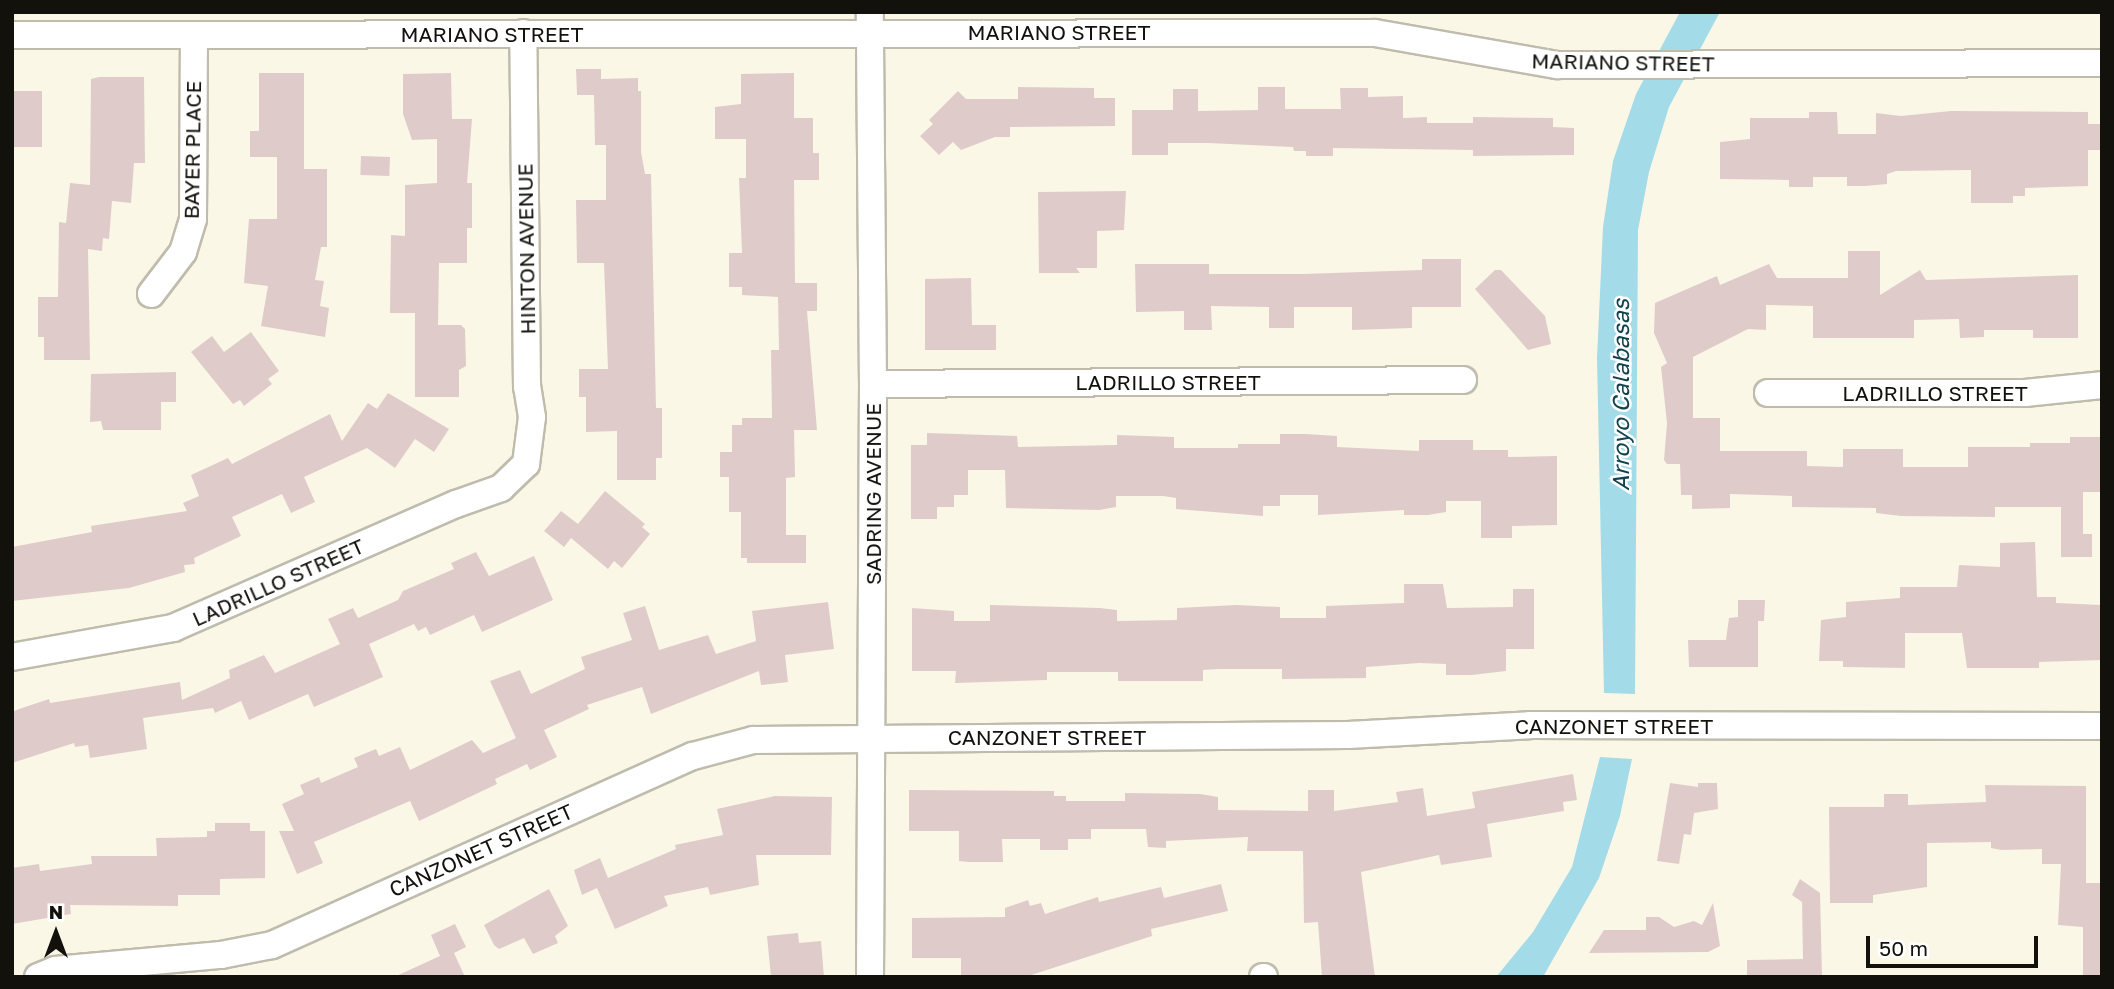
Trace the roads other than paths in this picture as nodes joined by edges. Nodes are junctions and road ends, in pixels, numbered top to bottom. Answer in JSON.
{"nodes":[{"id":1,"x":870,"y":22,"type":"edge"},
{"id":2,"x":1204,"y":22,"type":"edge"},
{"id":3,"x":523,"y":33,"type":"junction"},
{"id":4,"x":12,"y":35,"type":"edge"},
{"id":5,"x":194,"y":35,"type":"junction"},
{"id":6,"x":2102,"y":63,"type":"edge"},
{"id":7,"x":150,"y":294,"type":"dead end"},
{"id":8,"x":1463,"y":380,"type":"dead end"},
{"id":9,"x":873,"y":384,"type":"junction"},
{"id":10,"x":2102,"y":385,"type":"edge"},
{"id":11,"x":1768,"y":393,"type":"dead end"},
{"id":12,"x":526,"y":464,"type":"joint"},
{"id":13,"x":12,"y":657,"type":"edge"},
{"id":14,"x":2102,"y":726,"type":"edge"},
{"id":15,"x":872,"y":738,"type":"junction"},
{"id":16,"x":38,"y":977,"type":"edge"},
{"id":17,"x":870,"y":977,"type":"edge"}],
"edges":[{"from":1,"to":2,"type":"street","name":"MARIANO STREET"},
{"from":1,"to":3,"type":"street","name":"MARIANO STREET"},
{"from":1,"to":9,"type":"street","name":"SADRING AVENUE"},
{"from":2,"to":6,"type":"street","name":"MARIANO STREET"},
{"from":3,"to":5,"type":"street","name":"MARIANO STREET"},
{"from":3,"to":12,"type":"street","name":"HINTON AVENUE"},
{"from":4,"to":5,"type":"street","name":"MARIANO STREET"},
{"from":5,"to":7,"type":"street","name":"BAYER PLACE"},
{"from":8,"to":9,"type":"street","name":"LADRILLO STREET"},
{"from":9,"to":15,"type":"street","name":"SADRING AVENUE"},
{"from":10,"to":11,"type":"street","name":"LADRILLO STREET"},
{"from":12,"to":13,"type":"street","name":"LADRILLO STREET"},
{"from":14,"to":15,"type":"street","name":"CANZONET STREET"},
{"from":15,"to":16,"type":"street","name":"CANZONET STREET"},
{"from":15,"to":17,"type":"street","name":"SADRING AVENUE"}]}
